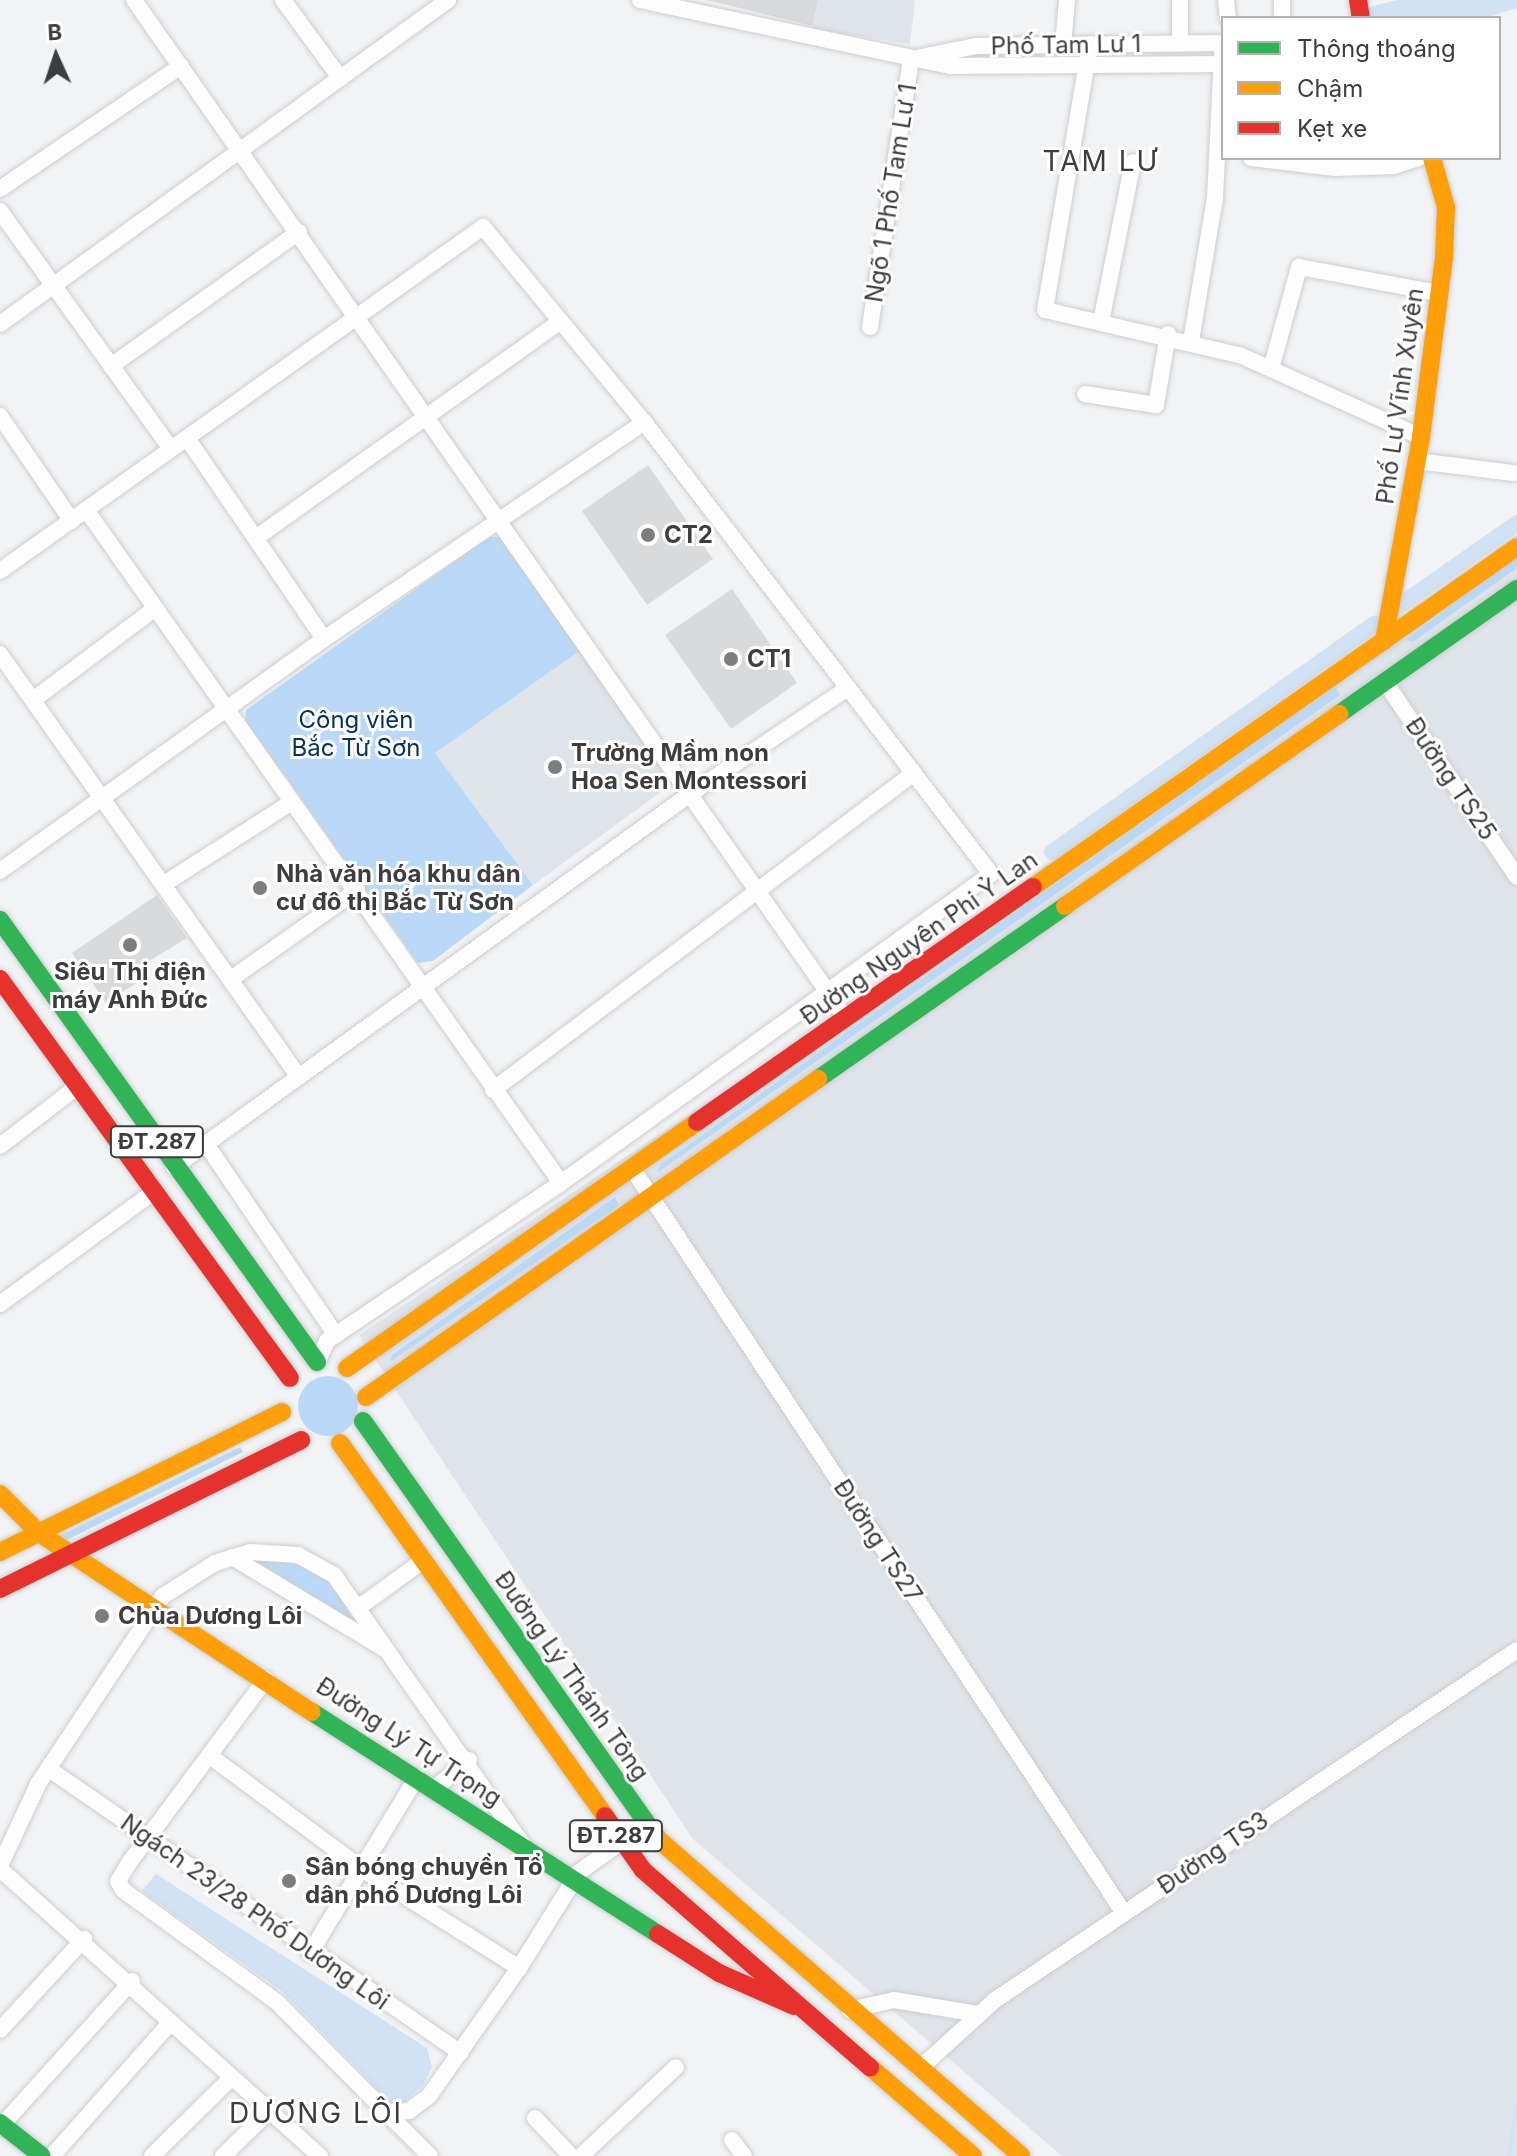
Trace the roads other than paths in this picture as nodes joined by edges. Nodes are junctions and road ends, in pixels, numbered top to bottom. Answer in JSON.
{"nodes":[{"id":1,"x":134,"y":0,"type":"edge"},
{"id":2,"x":283,"y":0,"type":"edge"},
{"id":3,"x":448,"y":0,"type":"edge"},
{"id":4,"x":640,"y":0,"type":"edge"},
{"id":5,"x":1067,"y":0,"type":"edge"},
{"id":6,"x":1180,"y":0,"type":"edge"},
{"id":7,"x":1180,"y":43,"type":"junction"},
{"id":8,"x":1221,"y":43,"type":"edge"},
{"id":9,"x":1090,"y":44,"type":"junction"},
{"id":10,"x":1063,"y":45,"type":"junction"},
{"id":11,"x":911,"y":59,"type":"junction"},
{"id":12,"x":1221,"y":64,"type":"edge"},
{"id":13,"x":1091,"y":65,"type":"junction"},
{"id":14,"x":181,"y":66,"type":"junction"},
{"id":15,"x":340,"y":78,"type":"junction"},
{"id":16,"x":1221,"y":83,"type":"edge"},
{"id":17,"x":242,"y":150,"type":"junction"},
{"id":18,"x":1268,"y":160,"type":"edge"},
{"id":19,"x":1413,"y":160,"type":"edge"},
{"id":20,"x":1433,"y":160,"type":"edge"},
{"id":21,"x":1133,"y":162,"type":"dead end"},
{"id":22,"x":0,"y":189,"type":"edge"},
{"id":23,"x":0,"y":211,"type":"edge"},
{"id":24,"x":299,"y":232,"type":"junction"},
{"id":25,"x":52,"y":284,"type":"junction"},
{"id":26,"x":1438,"y":293,"type":"junction"},
{"id":27,"x":358,"y":317,"type":"junction"},
{"id":28,"x":1101,"y":322,"type":"junction"},
{"id":29,"x":0,"y":324,"type":"edge"},
{"id":30,"x":557,"y":324,"type":"junction"},
{"id":31,"x":870,"y":327,"type":"dead end"},
{"id":32,"x":1168,"y":334,"type":"junction"},
{"id":33,"x":1191,"y":341,"type":"junction"},
{"id":34,"x":111,"y":366,"type":"junction"},
{"id":35,"x":1271,"y":369,"type":"junction"},
{"id":36,"x":1085,"y":394,"type":"dead end"},
{"id":37,"x":0,"y":416,"type":"edge"},
{"id":38,"x":428,"y":418,"type":"junction"},
{"id":39,"x":644,"y":422,"type":"junction"},
{"id":40,"x":1421,"y":437,"type":"junction"},
{"id":41,"x":6,"y":438,"type":"edge"},
{"id":42,"x":187,"y":438,"type":"junction"},
{"id":43,"x":171,"y":449,"type":"junction"},
{"id":44,"x":1417,"y":461,"type":"junction"},
{"id":45,"x":1513,"y":473,"type":"dead end"},
{"id":46,"x":87,"y":511,"type":"junction"},
{"id":47,"x":72,"y":521,"type":"junction"},
{"id":48,"x":502,"y":521,"type":"junction"},
{"id":49,"x":257,"y":537,"type":"junction"},
{"id":50,"x":1517,"y":547,"type":"edge"},
{"id":51,"x":0,"y":571,"type":"edge"},
{"id":52,"x":1517,"y":589,"type":"edge"},
{"id":53,"x":154,"y":609,"type":"junction"},
{"id":54,"x":324,"y":639,"type":"junction"},
{"id":55,"x":1384,"y":641,"type":"junction"},
{"id":56,"x":0,"y":654,"type":"edge"},
{"id":57,"x":1385,"y":682,"type":"junction"},
{"id":58,"x":848,"y":688,"type":"junction"},
{"id":59,"x":33,"y":700,"type":"junction"},
{"id":60,"x":227,"y":710,"type":"junction"},
{"id":61,"x":914,"y":773,"type":"junction"},
{"id":62,"x":690,"y":794,"type":"junction"},
{"id":63,"x":103,"y":800,"type":"junction"},
{"id":64,"x":290,"y":803,"type":"junction"},
{"id":65,"x":1,"y":867,"type":"edge"},
{"id":66,"x":1517,"y":877,"type":"edge"},
{"id":67,"x":164,"y":884,"type":"junction"},
{"id":68,"x":357,"y":890,"type":"junction"},
{"id":69,"x":759,"y":893,"type":"junction"},
{"id":70,"x":0,"y":920,"type":"edge"},
{"id":71,"x":0,"y":979,"type":"edge"},
{"id":72,"x":231,"y":979,"type":"junction"},
{"id":73,"x":423,"y":988,"type":"junction"},
{"id":74,"x":828,"y":992,"type":"junction"},
{"id":75,"x":17,"y":1002,"type":"junction"},
{"id":76,"x":0,"y":1013,"type":"edge"},
{"id":77,"x":846,"y":1018,"type":"junction"},
{"id":78,"x":71,"y":1022,"type":"junction"},
{"id":79,"x":44,"y":1041,"type":"junction"},
{"id":80,"x":299,"y":1077,"type":"junction"},
{"id":81,"x":77,"y":1087,"type":"junction"},
{"id":82,"x":493,"y":1090,"type":"junction"},
{"id":83,"x":206,"y":1144,"type":"junction"},
{"id":84,"x":0,"y":1146,"type":"edge"},
{"id":85,"x":174,"y":1167,"type":"junction"},
{"id":86,"x":632,"y":1168,"type":"junction"},
{"id":87,"x":561,"y":1183,"type":"junction"},
{"id":88,"x":155,"y":1191,"type":"junction"},
{"id":89,"x":653,"y":1200,"type":"junction"},
{"id":90,"x":0,"y":1304,"type":"edge"},
{"id":91,"x":336,"y":1335,"type":"junction"},
{"id":92,"x":317,"y":1362,"type":"junction"},
{"id":93,"x":347,"y":1368,"type":"junction"},
{"id":94,"x":290,"y":1378,"type":"junction"},
{"id":95,"x":366,"y":1397,"type":"junction"},
{"id":96,"x":282,"y":1412,"type":"junction"},
{"id":97,"x":363,"y":1421,"type":"junction"},
{"id":98,"x":301,"y":1440,"type":"junction"},
{"id":99,"x":340,"y":1443,"type":"junction"},
{"id":100,"x":0,"y":1494,"type":"edge"},
{"id":101,"x":39,"y":1533,"type":"junction"},
{"id":102,"x":0,"y":1552,"type":"edge"},
{"id":103,"x":69,"y":1555,"type":"junction"},
{"id":104,"x":232,"y":1557,"type":"junction"},
{"id":105,"x":424,"y":1560,"type":"junction"},
{"id":106,"x":0,"y":1589,"type":"edge"},
{"id":107,"x":358,"y":1608,"type":"junction"},
{"id":108,"x":152,"y":1609,"type":"junction"},
{"id":109,"x":1517,"y":1650,"type":"edge"},
{"id":110,"x":390,"y":1652,"type":"junction"},
{"id":111,"x":266,"y":1679,"type":"junction"},
{"id":112,"x":210,"y":1756,"type":"junction"},
{"id":113,"x":469,"y":1760,"type":"junction"},
{"id":114,"x":49,"y":1769,"type":"junction"},
{"id":115,"x":417,"y":1777,"type":"junction"},
{"id":116,"x":435,"y":1788,"type":"junction"},
{"id":117,"x":148,"y":1839,"type":"junction"},
{"id":118,"x":621,"y":1842,"type":"junction"},
{"id":119,"x":522,"y":1843,"type":"junction"},
{"id":120,"x":0,"y":1868,"type":"edge"},
{"id":121,"x":362,"y":1869,"type":"junction"},
{"id":122,"x":574,"y":1879,"type":"junction"},
{"id":123,"x":1124,"y":1913,"type":"junction"},
{"id":124,"x":84,"y":1939,"type":"junction"},
{"id":125,"x":310,"y":1953,"type":"junction"},
{"id":126,"x":519,"y":1968,"type":"junction"},
{"id":127,"x":132,"y":1981,"type":"junction"},
{"id":128,"x":850,"y":2010,"type":"junction"},
{"id":129,"x":805,"y":2011,"type":"junction"},
{"id":130,"x":979,"y":2014,"type":"junction"},
{"id":131,"x":171,"y":2022,"type":"junction"},
{"id":132,"x":0,"y":2030,"type":"edge"},
{"id":133,"x":461,"y":2053,"type":"junction"},
{"id":134,"x":676,"y":2067,"type":"dead end"},
{"id":135,"x":919,"y":2069,"type":"junction"},
{"id":136,"x":230,"y":2079,"type":"junction"},
{"id":137,"x":899,"y":2091,"type":"junction"},
{"id":138,"x":268,"y":2112,"type":"junction"},
{"id":139,"x":386,"y":2112,"type":"junction"},
{"id":140,"x":535,"y":2118,"type":"dead end"},
{"id":141,"x":1,"y":2124,"type":"edge"},
{"id":142,"x":732,"y":2140,"type":"dead end"},
{"id":143,"x":310,"y":2153,"type":"edge"},
{"id":144,"x":42,"y":2156,"type":"edge"},
{"id":145,"x":52,"y":2156,"type":"edge"},
{"id":146,"x":152,"y":2156,"type":"edge"},
{"id":147,"x":223,"y":2156,"type":"edge"},
{"id":148,"x":430,"y":2156,"type":"edge"},
{"id":149,"x":571,"y":2156,"type":"edge"},
{"id":150,"x":581,"y":2156,"type":"edge"},
{"id":151,"x":744,"y":2156,"type":"edge"},
{"id":152,"x":973,"y":2156,"type":"edge"},
{"id":153,"x":1021,"y":2156,"type":"edge"}],
"edges":[{"from":1,"to":14,"type":"street"},
{"from":2,"to":15,"type":"street"},
{"from":3,"to":15,"type":"street"},
{"from":4,"to":11,"type":"street","name":"Phố Tam Lư 1"},
{"from":5,"to":10,"type":"street"},
{"from":6,"to":7,"type":"street"},
{"from":7,"to":8,"type":"street","name":"Phố Tam Lư 1"},
{"from":7,"to":9,"type":"street","name":"Phố Tam Lư 1"},
{"from":9,"to":10,"type":"street","name":"Phố Tam Lư 1"},
{"from":9,"to":13,"type":"street"},
{"from":10,"to":11,"type":"street","name":"Phố Tam Lư 1"},
{"from":11,"to":13,"type":"street","name":"Phố Tam Lư 1"},
{"from":11,"to":31,"type":"street","name":"Ngõ 1 Phố Tam Lư 1"},
{"from":12,"to":13,"type":"street","name":"Phố Tam Lư 1"},
{"from":13,"to":28,"type":"street"},
{"from":14,"to":17,"type":"street"},
{"from":14,"to":22,"type":"street"},
{"from":15,"to":17,"type":"street"},
{"from":16,"to":33,"type":"street"},
{"from":17,"to":24,"type":"street"},
{"from":17,"to":25,"type":"street"},
{"from":18,"to":19,"type":"street"},
{"from":20,"to":26,"type":"main road","name":"Phố Lư Vĩnh Xuyên"},
{"from":21,"to":28,"type":"street"},
{"from":23,"to":25,"type":"street"},
{"from":24,"to":27,"type":"street"},
{"from":24,"to":34,"type":"street"},
{"from":25,"to":29,"type":"street"},
{"from":25,"to":34,"type":"street"},
{"from":26,"to":35,"type":"street"},
{"from":26,"to":40,"type":"main road","name":"Phố Lư Vĩnh Xuyên"},
{"from":27,"to":30,"type":"street"},
{"from":27,"to":38,"type":"street"},
{"from":27,"to":42,"type":"street"},
{"from":28,"to":32,"type":"street"},
{"from":30,"to":38,"type":"street"},
{"from":30,"to":39,"type":"street"},
{"from":32,"to":33,"type":"street"},
{"from":32,"to":36,"type":"street"},
{"from":33,"to":35,"type":"street"},
{"from":34,"to":43,"type":"street"},
{"from":35,"to":40,"type":"street"},
{"from":37,"to":41,"type":"street"},
{"from":38,"to":48,"type":"street"},
{"from":38,"to":49,"type":"street"},
{"from":39,"to":48,"type":"street"},
{"from":39,"to":58,"type":"street"},
{"from":40,"to":44,"type":"main road","name":"Phố Lư Vĩnh Xuyên"},
{"from":41,"to":47,"type":"street"},
{"from":42,"to":43,"type":"street"},
{"from":42,"to":49,"type":"street"},
{"from":43,"to":46,"type":"street"},
{"from":44,"to":45,"type":"street"},
{"from":44,"to":55,"type":"main road","name":"Phố Lư Vĩnh Xuyên"},
{"from":46,"to":47,"type":"street"},
{"from":46,"to":53,"type":"street"},
{"from":47,"to":51,"type":"street"},
{"from":48,"to":54,"type":"street"},
{"from":48,"to":62,"type":"street"},
{"from":49,"to":54,"type":"street"},
{"from":50,"to":55,"type":"main road","name":"Đường Nguyên Phi Ỷ Lan"},
{"from":52,"to":57,"type":"main road"},
{"from":53,"to":59,"type":"street"},
{"from":53,"to":60,"type":"street"},
{"from":54,"to":60,"type":"street"},
{"from":55,"to":57,"type":"main road","name":"Phố Lư Vĩnh Xuyên"},
{"from":55,"to":77,"type":"main road","name":"Đường Nguyên Phi Ỷ Lan"},
{"from":56,"to":59,"type":"street"},
{"from":57,"to":66,"type":"street","name":"Đường TS25"},
{"from":57,"to":89,"type":"main road"},
{"from":58,"to":61,"type":"street"},
{"from":58,"to":62,"type":"street"},
{"from":59,"to":63,"type":"street"},
{"from":60,"to":63,"type":"street"},
{"from":60,"to":64,"type":"street"},
{"from":61,"to":69,"type":"street"},
{"from":61,"to":74,"type":"street"},
{"from":62,"to":69,"type":"street"},
{"from":62,"to":73,"type":"street"},
{"from":63,"to":65,"type":"street"},
{"from":63,"to":67,"type":"street"},
{"from":64,"to":67,"type":"street"},
{"from":64,"to":68,"type":"street"},
{"from":67,"to":72,"type":"street"},
{"from":68,"to":72,"type":"street"},
{"from":68,"to":73,"type":"street"},
{"from":69,"to":74,"type":"street"},
{"from":69,"to":82,"type":"street"},
{"from":70,"to":78,"type":"main road","number":"ĐT.287"},
{"from":71,"to":75,"type":"main road","number":"ĐT.287"},
{"from":72,"to":80,"type":"street"},
{"from":73,"to":80,"type":"street"},
{"from":73,"to":82,"type":"street"},
{"from":74,"to":77,"type":"street"},
{"from":74,"to":87,"type":"street"},
{"from":75,"to":76,"type":"street"},
{"from":75,"to":79,"type":"main road","number":"ĐT.287"},
{"from":77,"to":86,"type":"main road","name":"Đường Nguyên Phi Ỷ Lan"},
{"from":78,"to":79,"type":"main road"},
{"from":78,"to":85,"type":"main road","number":"ĐT.287"},
{"from":79,"to":81,"type":"main road","number":"ĐT.287"},
{"from":80,"to":83,"type":"street"},
{"from":81,"to":84,"type":"street"},
{"from":81,"to":88,"type":"main road","number":"ĐT.287"},
{"from":82,"to":87,"type":"street"},
{"from":83,"to":85,"type":"street"},
{"from":83,"to":91,"type":"street"},
{"from":85,"to":92,"type":"main road","number":"ĐT.287"},
{"from":86,"to":89,"type":"street","name":"Đường TS27"},
{"from":86,"to":93,"type":"main road","name":"Đường Nguyên Phi Ỷ Lan"},
{"from":87,"to":91,"type":"street"},
{"from":88,"to":90,"type":"street"},
{"from":88,"to":94,"type":"main road","number":"ĐT.287"},
{"from":89,"to":95,"type":"main road"},
{"from":89,"to":123,"type":"street","name":"Đường TS27"},
{"from":91,"to":92,"type":"street"},
{"from":92,"to":93,"type":"main road"},
{"from":92,"to":94,"type":"main road"},
{"from":93,"to":95,"type":"main road"},
{"from":94,"to":96,"type":"main road"},
{"from":95,"to":97,"type":"main road"},
{"from":96,"to":98,"type":"main road"},
{"from":96,"to":101,"type":"main road"},
{"from":97,"to":99,"type":"main road"},
{"from":97,"to":128,"type":"main road","name":"Đường Lý Thánh Tông","number":"ĐT.287"},
{"from":98,"to":99,"type":"main road"},
{"from":98,"to":103,"type":"main road"},
{"from":99,"to":105,"type":"main road","number":"ĐT.287"},
{"from":100,"to":101,"type":"main road","name":"Đường Lý Tự Trọng"},
{"from":101,"to":102,"type":"main road"},
{"from":101,"to":103,"type":"main road","name":"Đường Lý Tự Trọng"},
{"from":103,"to":106,"type":"main road"},
{"from":103,"to":108,"type":"main road","name":"Đường Lý Tự Trọng"},
{"from":104,"to":107,"type":"street"},
{"from":104,"to":108,"type":"street"},
{"from":104,"to":110,"type":"street"},
{"from":105,"to":107,"type":"street"},
{"from":105,"to":118,"type":"main road","number":"ĐT.287"},
{"from":107,"to":110,"type":"street"},
{"from":108,"to":111,"type":"main road","name":"Đường Lý Tự Trọng"},
{"from":108,"to":114,"type":"street"},
{"from":109,"to":123,"type":"street","name":"Đường TS3"},
{"from":110,"to":113,"type":"street"},
{"from":111,"to":112,"type":"street"},
{"from":111,"to":115,"type":"main road","name":"Đường Lý Tự Trọng"},
{"from":112,"to":117,"type":"street"},
{"from":112,"to":121,"type":"street"},
{"from":113,"to":116,"type":"street"},
{"from":113,"to":119,"type":"street"},
{"from":114,"to":117,"type":"street","name":"Ngách 23/28 Phố Dương Lôi"},
{"from":114,"to":120,"type":"street"},
{"from":115,"to":116,"type":"main road","name":"Đường Lý Tự Trọng"},
{"from":115,"to":121,"type":"street"},
{"from":116,"to":119,"type":"main road","name":"Đường Lý Tự Trọng"},
{"from":117,"to":125,"type":"street","name":"Ngách 23/28 Phố Dương Lôi"},
{"from":117,"to":139,"type":"street"},
{"from":118,"to":122,"type":"street"},
{"from":118,"to":129,"type":"main road","number":"ĐT.287"},
{"from":119,"to":122,"type":"main road","name":"Đường Lý Tự Trọng"},
{"from":120,"to":124,"type":"street"},
{"from":121,"to":125,"type":"street"},
{"from":121,"to":126,"type":"street"},
{"from":122,"to":126,"type":"street"},
{"from":122,"to":129,"type":"main road","name":"Đường Lý Tự Trọng"},
{"from":123,"to":130,"type":"street","name":"Đường TS3"},
{"from":124,"to":127,"type":"street"},
{"from":124,"to":132,"type":"street"},
{"from":125,"to":133,"type":"street","name":"Ngách 23/28 Phố Dương Lôi"},
{"from":126,"to":133,"type":"street"},
{"from":127,"to":131,"type":"street"},
{"from":127,"to":141,"type":"street"},
{"from":128,"to":130,"type":"street"},
{"from":128,"to":135,"type":"main road","name":"Đường Lý Thánh Tông","number":"ĐT.287"},
{"from":129,"to":137,"type":"main road","number":"ĐT.287"},
{"from":130,"to":135,"type":"street","name":"Đường TS3"},
{"from":131,"to":136,"type":"street"},
{"from":131,"to":145,"type":"street"},
{"from":133,"to":139,"type":"street"},
{"from":134,"to":150,"type":"street"},
{"from":135,"to":137,"type":"main road"},
{"from":135,"to":153,"type":"main road","name":"Đường Lý Thánh Tông","number":"ĐT.287"},
{"from":136,"to":138,"type":"street"},
{"from":136,"to":146,"type":"street"},
{"from":137,"to":152,"type":"main road","number":"ĐT.287"},
{"from":138,"to":143,"type":"street"},
{"from":138,"to":147,"type":"street"},
{"from":139,"to":148,"type":"street"},
{"from":140,"to":149,"type":"street"},
{"from":141,"to":144,"type":"main road"},
{"from":142,"to":151,"type":"street"}]}
